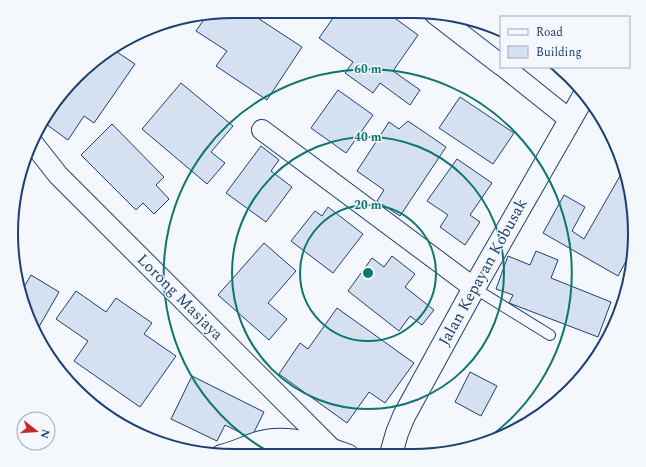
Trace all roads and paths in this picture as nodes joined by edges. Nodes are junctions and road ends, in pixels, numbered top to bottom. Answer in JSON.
{"nodes":[{"id":1,"x":443,"y":20,"type":"edge"},
{"id":2,"x":500,"y":64,"type":"edge"},
{"id":3,"x":505,"y":68,"type":"edge"},
{"id":4,"x":581,"y":100,"type":"edge"},
{"id":5,"x":569,"y":119,"type":"junction"},
{"id":6,"x":262,"y":130,"type":"dead end"},
{"id":7,"x":36,"y":147,"type":"edge"},
{"id":8,"x":474,"y":288,"type":"junction"},
{"id":9,"x":550,"y":335,"type":"dead end"},
{"id":10,"x":243,"y":449,"type":"edge"},
{"id":11,"x":331,"y":449,"type":"edge"},
{"id":12,"x":337,"y":449,"type":"edge"},
{"id":13,"x":392,"y":449,"type":"edge"}],
"edges":[{"from":1,"to":2,"type":"street"},
{"from":3,"to":5,"type":"street"},
{"from":4,"to":5,"type":"street","name":"Jalan Kepayan Kobusak"},
{"from":5,"to":8,"type":"street","name":"Jalan Kepayan Kobusak"},
{"from":6,"to":8,"type":"street"},
{"from":7,"to":12,"type":"street","name":"Lorong Masjaya"},
{"from":8,"to":9,"type":"lane"},
{"from":8,"to":13,"type":"street","name":"Jalan Kepayan Kobusak"},
{"from":10,"to":11,"type":"street","name":"Lorong Masjaya"}]}
